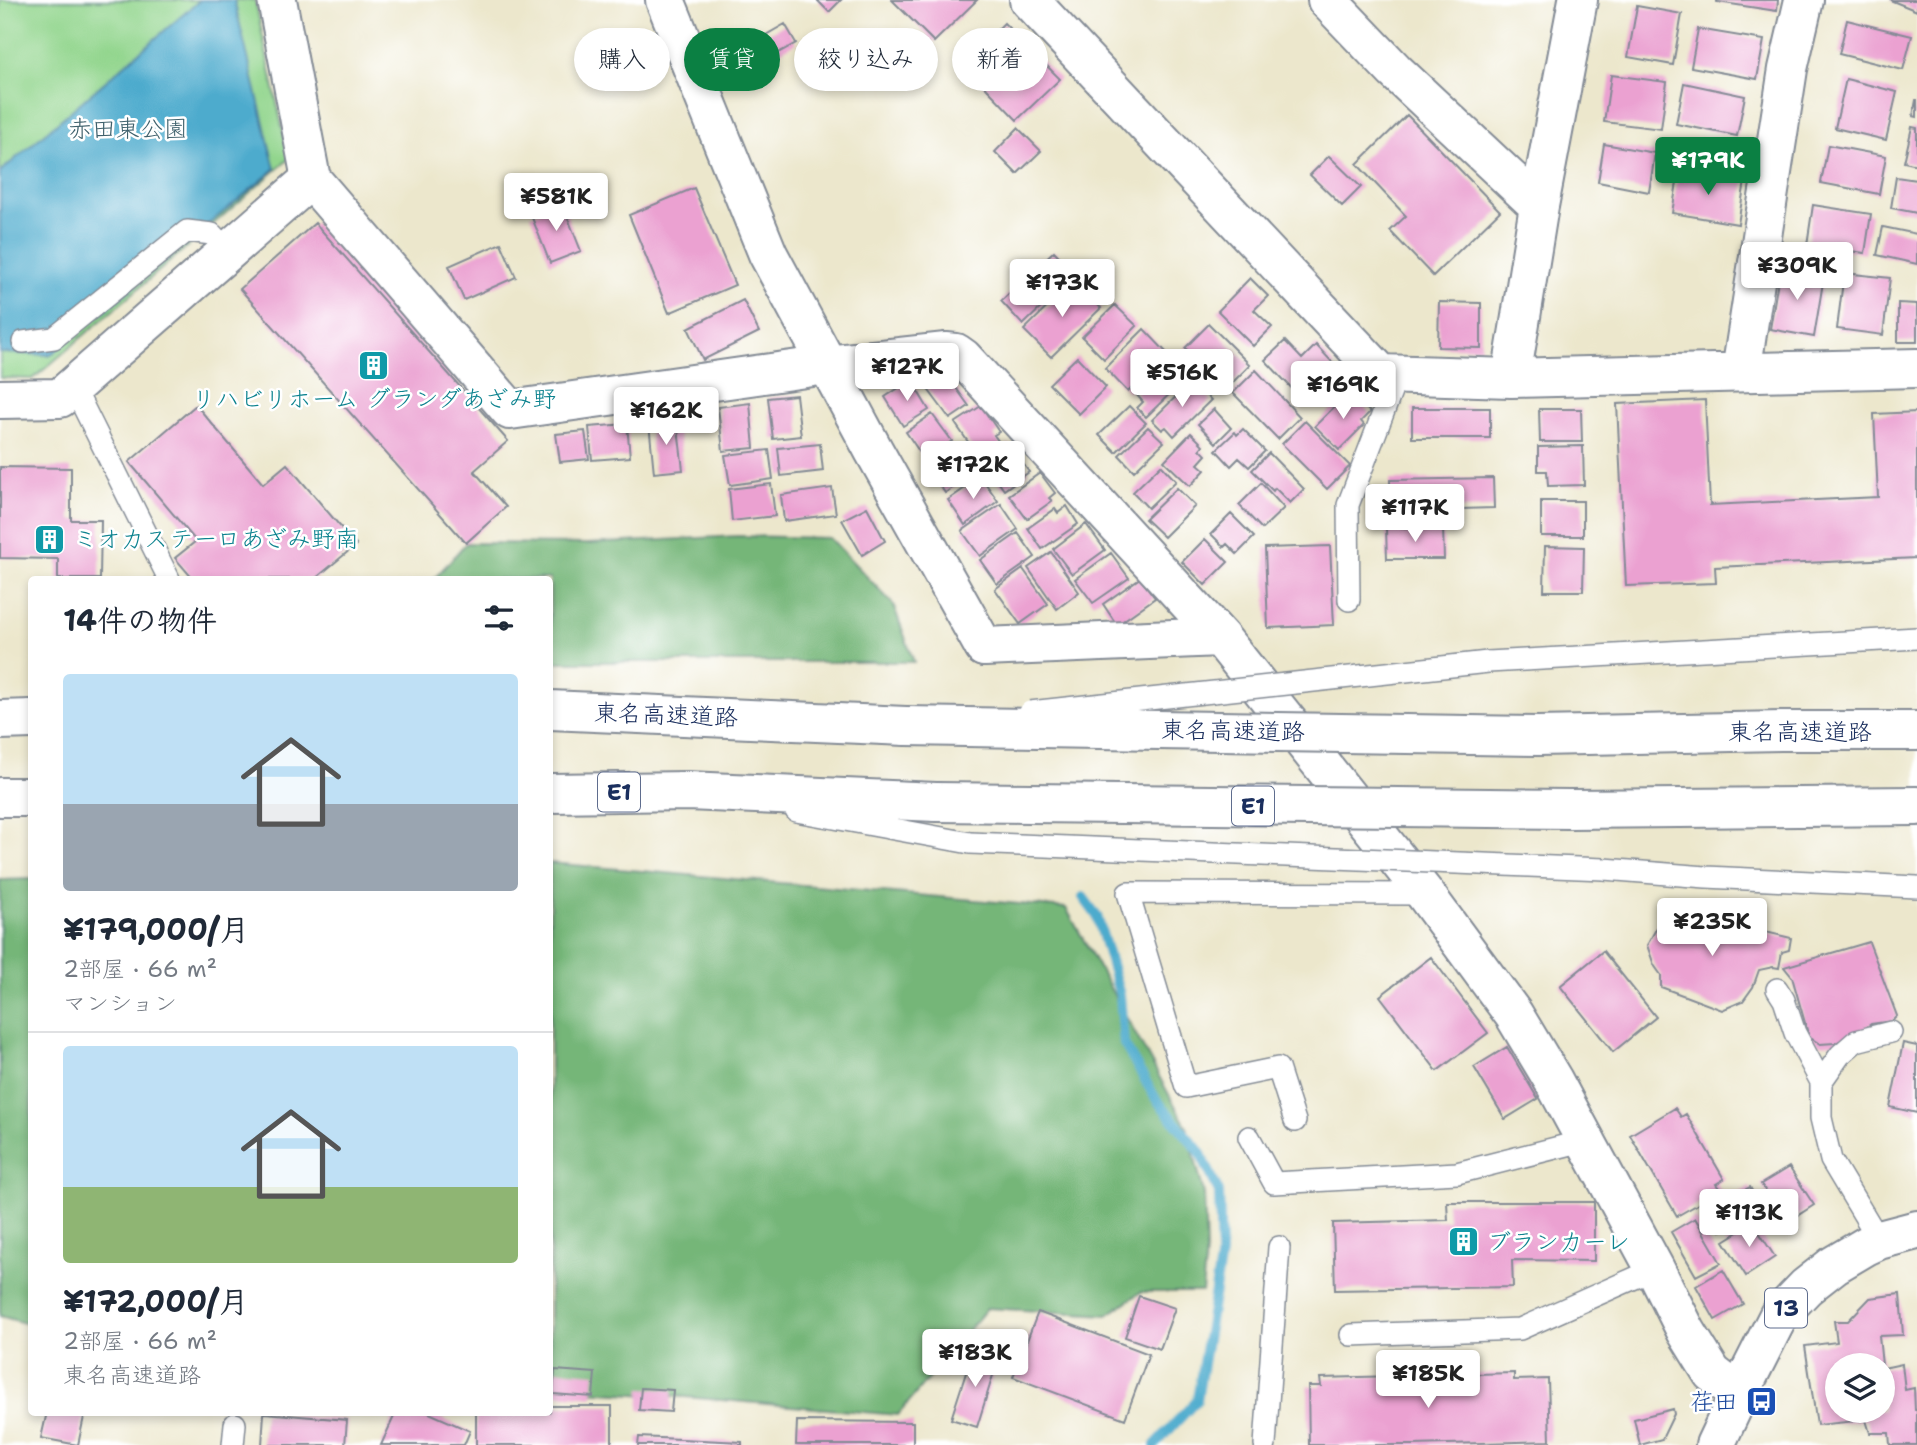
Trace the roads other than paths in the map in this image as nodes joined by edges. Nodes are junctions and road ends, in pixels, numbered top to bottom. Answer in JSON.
{"nodes":[{"id":1,"x":277,"y":0,"type":"edge"},
{"id":2,"x":665,"y":0,"type":"edge"},
{"id":3,"x":1029,"y":0,"type":"edge"},
{"id":4,"x":1327,"y":0,"type":"edge"},
{"id":5,"x":1578,"y":0,"type":"edge"},
{"id":6,"x":1804,"y":0,"type":"edge"},
{"id":7,"x":311,"y":179,"type":"junction"},
{"id":8,"x":1539,"y":206,"type":"junction"},
{"id":9,"x":228,"y":251,"type":"junction"},
{"id":10,"x":23,"y":342,"type":"dead end"},
{"id":11,"x":827,"y":365,"type":"junction"},
{"id":12,"x":1917,"y":368,"type":"edge"},
{"id":13,"x":1741,"y":372,"type":"junction"},
{"id":14,"x":1398,"y":374,"type":"junction"},
{"id":15,"x":1511,"y":378,"type":"junction"},
{"id":16,"x":73,"y":386,"type":"junction"},
{"id":17,"x":0,"y":399,"type":"edge"},
{"id":18,"x":168,"y":576,"type":"edge"},
{"id":19,"x":1349,"y":600,"type":"dead end"},
{"id":20,"x":1220,"y":637,"type":"junction"},
{"id":21,"x":1917,"y":638,"type":"edge"},
{"id":22,"x":553,"y":710,"type":"edge"},
{"id":23,"x":28,"y":719,"type":"edge"},
{"id":24,"x":0,"y":720,"type":"edge"},
{"id":25,"x":906,"y":726,"type":"junction"},
{"id":26,"x":1917,"y":731,"type":"edge"},
{"id":27,"x":688,"y":791,"type":"junction"},
{"id":28,"x":553,"y":793,"type":"edge"},
{"id":29,"x":0,"y":797,"type":"edge"},
{"id":30,"x":28,"y":797,"type":"edge"},
{"id":31,"x":1917,"y":806,"type":"edge"},
{"id":32,"x":1917,"y":887,"type":"edge"},
{"id":33,"x":1424,"y":894,"type":"junction"},
{"id":34,"x":1777,"y":989,"type":"dead end"},
{"id":35,"x":1891,"y":1032,"type":"dead end"},
{"id":36,"x":1821,"y":1082,"type":"junction"},
{"id":37,"x":1295,"y":1121,"type":"dead end"},
{"id":38,"x":1249,"y":1137,"type":"dead end"},
{"id":39,"x":1587,"y":1140,"type":"junction"},
{"id":40,"x":1917,"y":1230,"type":"edge"},
{"id":41,"x":1879,"y":1240,"type":"junction"},
{"id":42,"x":1279,"y":1247,"type":"dead end"},
{"id":43,"x":1656,"y":1269,"type":"junction"},
{"id":44,"x":1351,"y":1335,"type":"dead end"},
{"id":45,"x":1739,"y":1394,"type":"junction"},
{"id":46,"x":1265,"y":1445,"type":"edge"},
{"id":47,"x":1715,"y":1445,"type":"edge"}],
"edges":[{"from":1,"to":7,"type":"main road"},
{"from":2,"to":11,"type":"main road"},
{"from":3,"to":14,"type":"main road"},
{"from":4,"to":8,"type":"main road"},
{"from":5,"to":8,"type":"main road"},
{"from":6,"to":13,"type":"main road"},
{"from":7,"to":9,"type":"main road"},
{"from":7,"to":11,"type":"main road"},
{"from":8,"to":15,"type":"main road"},
{"from":9,"to":10,"type":"lane"},
{"from":9,"to":16,"type":"main road"},
{"from":11,"to":20,"type":"main road"},
{"from":11,"to":20,"type":"main road"},
{"from":12,"to":13,"type":"main road"},
{"from":13,"to":15,"type":"main road"},
{"from":14,"to":15,"type":"main road"},
{"from":14,"to":19,"type":"lane"},
{"from":16,"to":17,"type":"main road"},
{"from":16,"to":18,"type":"lane"},
{"from":20,"to":33,"type":"main road"},
{"from":21,"to":25,"type":"lane","bridge":true},
{"from":22,"to":25,"type":"main road","name":"東名高速道路"},
{"from":23,"to":24,"type":"main road"},
{"from":25,"to":26,"type":"main road","name":"東名高速道路","bridge":true},
{"from":27,"to":28,"type":"main road","number":"E1"},
{"from":27,"to":31,"type":"main road","number":"E1","bridge":true},
{"from":27,"to":32,"type":"lane","bridge":true},
{"from":29,"to":30,"type":"main road"},
{"from":33,"to":37,"type":"lane"},
{"from":33,"to":39,"type":"main road"},
{"from":34,"to":36,"type":"lane"},
{"from":35,"to":36,"type":"lane"},
{"from":36,"to":41,"type":"lane"},
{"from":38,"to":39,"type":"lane"},
{"from":39,"to":43,"type":"main road"},
{"from":40,"to":41,"type":"main road","number":"13"},
{"from":41,"to":45,"type":"main road","number":"13"},
{"from":42,"to":46,"type":"lane"},
{"from":43,"to":44,"type":"lane"},
{"from":43,"to":45,"type":"main road"},
{"from":45,"to":47,"type":"main road","number":"13"}]}
